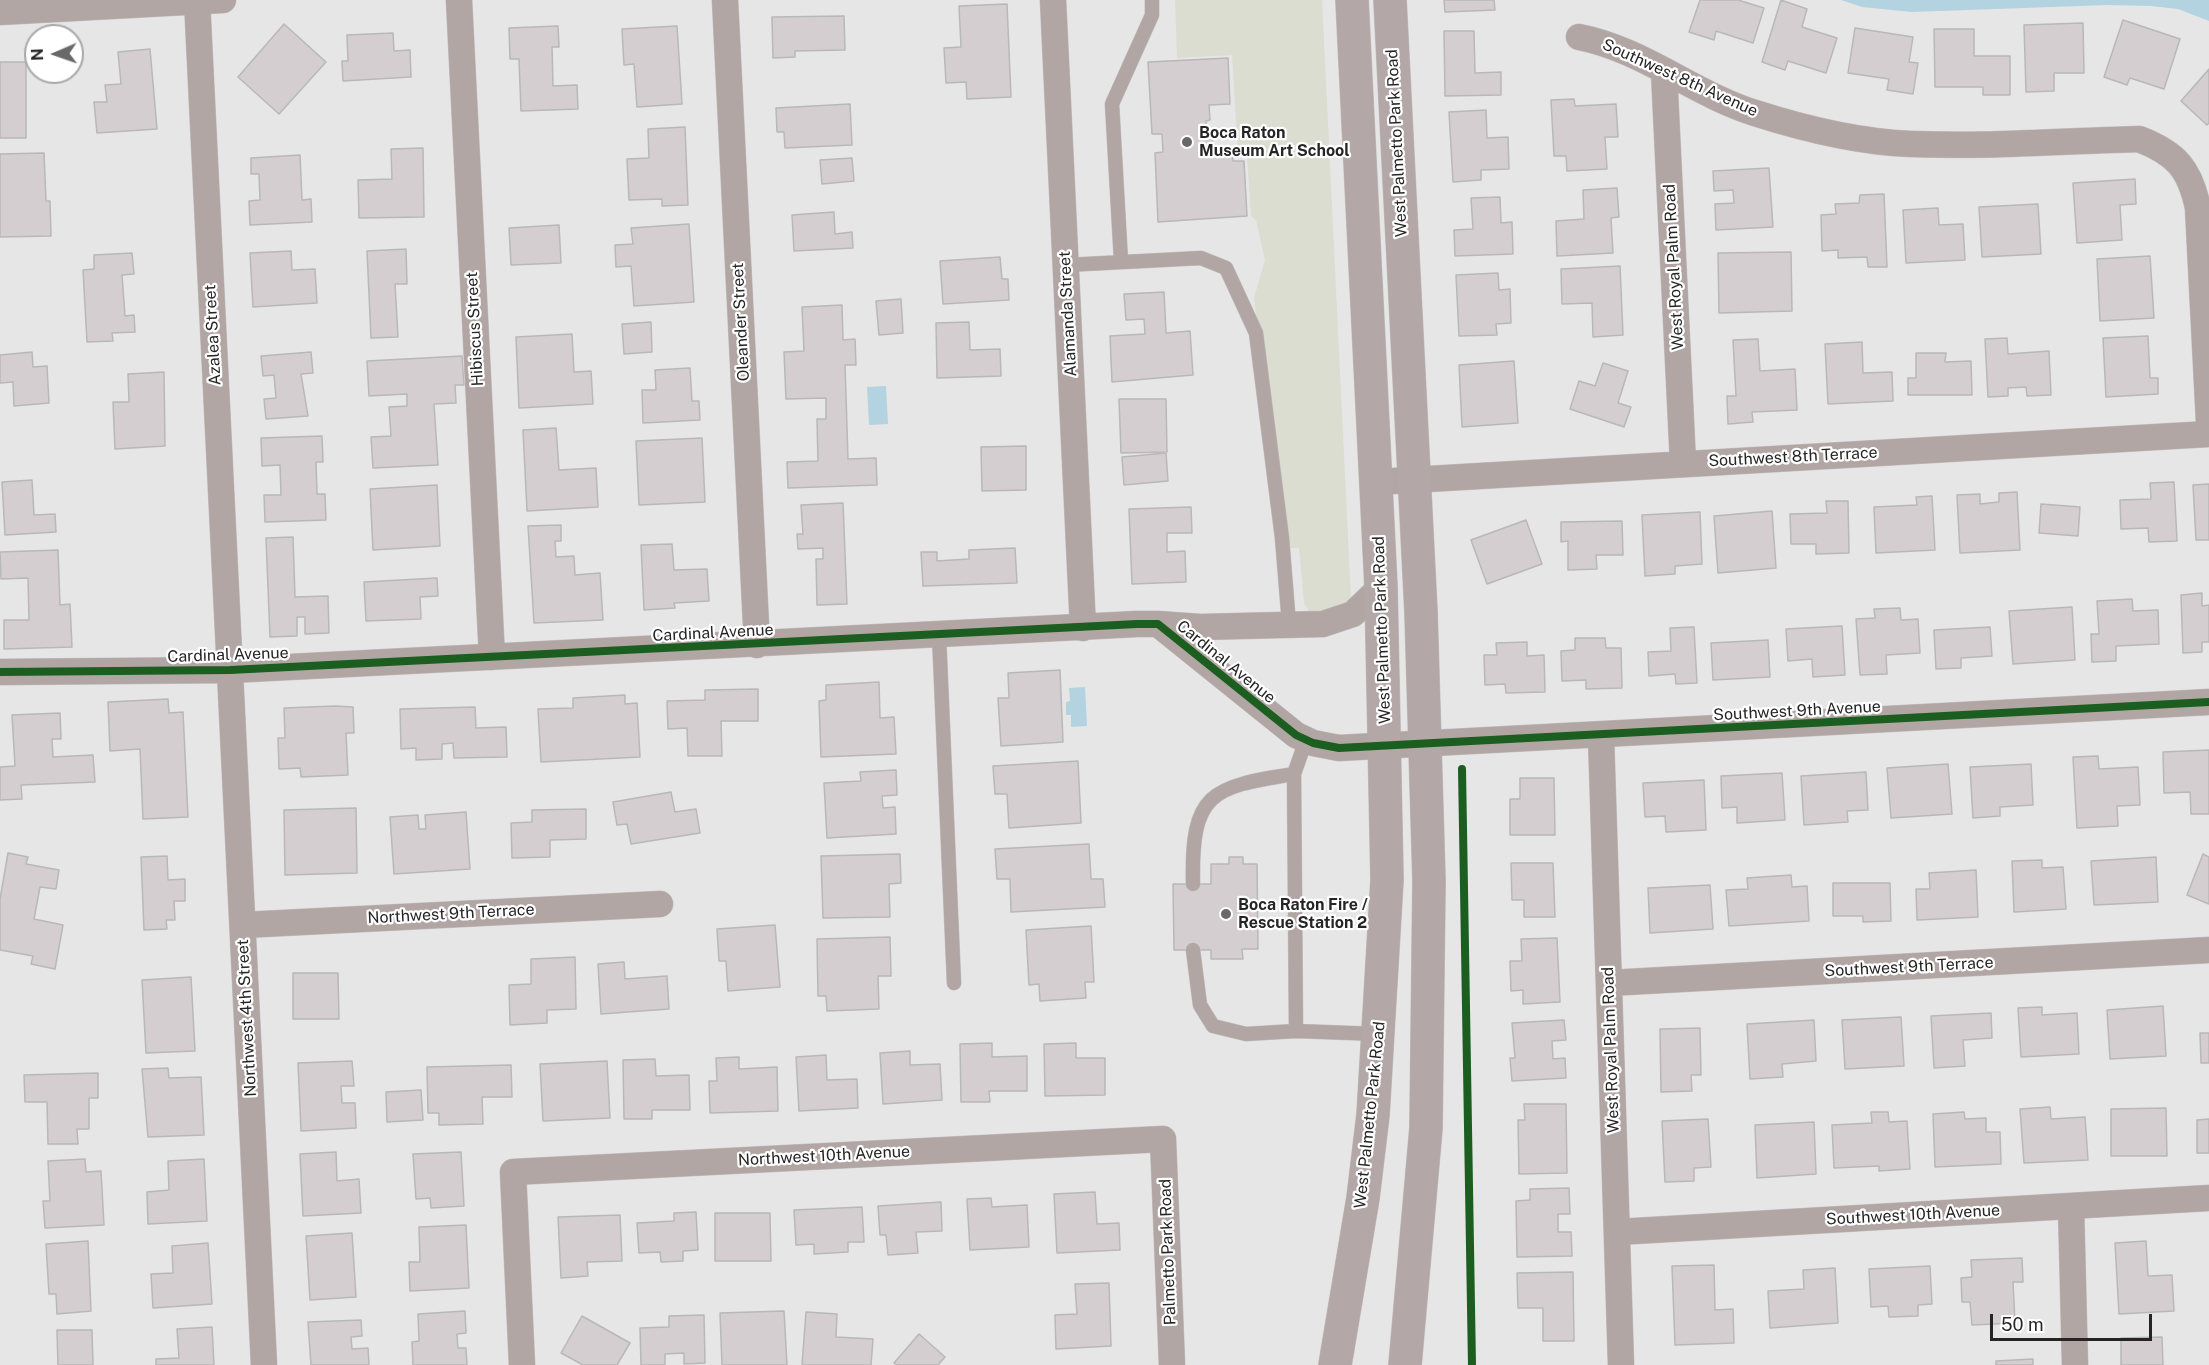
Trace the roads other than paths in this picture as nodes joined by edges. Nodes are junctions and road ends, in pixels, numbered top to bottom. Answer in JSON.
{"nodes":[{"id":1,"x":223,"y":0,"type":"edge"},
{"id":2,"x":459,"y":0,"type":"edge"},
{"id":3,"x":725,"y":0,"type":"edge"},
{"id":4,"x":1053,"y":0,"type":"edge"},
{"id":5,"x":1152,"y":0,"type":"edge"},
{"id":6,"x":1352,"y":0,"type":"edge"},
{"id":7,"x":1390,"y":0,"type":"edge"},
{"id":8,"x":197,"y":1,"type":"edge"},
{"id":9,"x":0,"y":12,"type":"edge"},
{"id":10,"x":1579,"y":37,"type":"dead end"},
{"id":11,"x":1664,"y":72,"type":"junction"},
{"id":12,"x":1121,"y":261,"type":"junction"},
{"id":13,"x":1066,"y":266,"type":"junction"},
{"id":14,"x":2209,"y":423,"type":"edge"},
{"id":15,"x":2209,"y":434,"type":"edge"},
{"id":16,"x":1683,"y":463,"type":"junction"},
{"id":17,"x":1414,"y":480,"type":"junction"},
{"id":18,"x":1376,"y":482,"type":"junction"},
{"id":19,"x":1381,"y":587,"type":"junction"},
{"id":20,"x":1158,"y":624,"type":"junction"},
{"id":21,"x":1289,"y":624,"type":"junction"},
{"id":22,"x":1083,"y":628,"type":"junction"},
{"id":23,"x":939,"y":635,"type":"junction"},
{"id":24,"x":757,"y":645,"type":"junction"},
{"id":25,"x":492,"y":657,"type":"junction"},
{"id":26,"x":230,"y":670,"type":"junction"},
{"id":27,"x":0,"y":672,"type":"edge"},
{"id":28,"x":2209,"y":702,"type":"edge"},
{"id":29,"x":1601,"y":736,"type":"junction"},
{"id":30,"x":1306,"y":740,"type":"junction"},
{"id":31,"x":1426,"y":745,"type":"junction"},
{"id":32,"x":1386,"y":747,"type":"junction"},
{"id":33,"x":1294,"y":774,"type":"junction"},
{"id":34,"x":1193,"y":884,"type":"dead end"},
{"id":35,"x":660,"y":904,"type":"dead end"},
{"id":36,"x":243,"y":925,"type":"junction"},
{"id":37,"x":1193,"y":950,"type":"dead end"},
{"id":38,"x":2209,"y":950,"type":"edge"},
{"id":39,"x":954,"y":983,"type":"dead end"},
{"id":40,"x":1609,"y":983,"type":"junction"},
{"id":41,"x":1296,"y":1031,"type":"junction"},
{"id":42,"x":1379,"y":1034,"type":"junction"},
{"id":43,"x":1163,"y":1139,"type":"joint"},
{"id":44,"x":2209,"y":1198,"type":"edge"},
{"id":45,"x":2071,"y":1206,"type":"junction"},
{"id":46,"x":1617,"y":1232,"type":"junction"},
{"id":47,"x":264,"y":1365,"type":"edge"},
{"id":48,"x":522,"y":1365,"type":"edge"},
{"id":49,"x":1172,"y":1365,"type":"edge"},
{"id":50,"x":1335,"y":1365,"type":"edge"},
{"id":51,"x":1405,"y":1365,"type":"edge"},
{"id":52,"x":1621,"y":1365,"type":"edge"},
{"id":53,"x":2075,"y":1365,"type":"edge"}],
"edges":[{"from":1,"to":8,"type":"street"},
{"from":2,"to":25,"type":"street","name":"Hibiscus Street"},
{"from":3,"to":24,"type":"street","name":"Oleander Street"},
{"from":4,"to":13,"type":"street","name":"Alamanda Street"},
{"from":5,"to":12,"type":"lane"},
{"from":6,"to":18,"type":"main road","name":"West Palmetto Park Road"},
{"from":7,"to":17,"type":"main road","name":"West Palmetto Park Road"},
{"from":8,"to":9,"type":"street"},
{"from":8,"to":26,"type":"street","name":"Azalea Street"},
{"from":10,"to":11,"type":"street","name":"Southwest 8th Avenue"},
{"from":11,"to":14,"type":"street","name":"Southwest 8th Avenue"},
{"from":11,"to":16,"type":"street","name":"West Royal Palm Road"},
{"from":12,"to":13,"type":"lane"},
{"from":12,"to":21,"type":"lane"},
{"from":13,"to":22,"type":"street","name":"Alamanda Street"},
{"from":15,"to":16,"type":"street","name":"Southwest 8th Terrace"},
{"from":16,"to":17,"type":"street","name":"Southwest 8th Terrace"},
{"from":17,"to":18,"type":"street","name":"Southwest 8th Terrace"},
{"from":17,"to":31,"type":"main road","name":"West Palmetto Park Road"},
{"from":18,"to":19,"type":"main road","name":"West Palmetto Park Road"},
{"from":19,"to":21,"type":"street"},
{"from":19,"to":32,"type":"main road","name":"West Palmetto Park Road"},
{"from":20,"to":21,"type":"street"},
{"from":20,"to":22,"type":"street","name":"Cardinal Avenue"},
{"from":20,"to":30,"type":"street","name":"Cardinal Avenue"},
{"from":22,"to":23,"type":"street","name":"Cardinal Avenue"},
{"from":23,"to":24,"type":"street","name":"Cardinal Avenue"},
{"from":23,"to":39,"type":"lane"},
{"from":24,"to":25,"type":"street","name":"Cardinal Avenue"},
{"from":25,"to":26,"type":"street","name":"Cardinal Avenue"},
{"from":26,"to":27,"type":"street","name":"Cardinal Avenue"},
{"from":26,"to":36,"type":"street","name":"Northwest 4th Street"},
{"from":28,"to":29,"type":"street","name":"Southwest 9th Avenue"},
{"from":29,"to":31,"type":"street","name":"Southwest 9th Avenue"},
{"from":29,"to":40,"type":"street","name":"West Royal Palm Road"},
{"from":30,"to":32,"type":"street","name":"Cardinal Avenue"},
{"from":30,"to":33,"type":"lane"},
{"from":31,"to":32,"type":"street","name":"Southwest 9th Avenue"},
{"from":31,"to":51,"type":"main road","name":"West Palmetto Park Road"},
{"from":32,"to":42,"type":"main road","name":"West Palmetto Park Road"},
{"from":33,"to":34,"type":"lane"},
{"from":33,"to":41,"type":"lane"},
{"from":35,"to":36,"type":"street","name":"Northwest 9th Terrace"},
{"from":36,"to":47,"type":"street","name":"Northwest 4th Street"},
{"from":37,"to":41,"type":"lane"},
{"from":38,"to":40,"type":"street","name":"Southwest 9th Terrace"},
{"from":40,"to":46,"type":"street","name":"West Royal Palm Road"},
{"from":41,"to":42,"type":"lane"},
{"from":42,"to":50,"type":"main road","name":"West Palmetto Park Road"},
{"from":43,"to":48,"type":"street","name":"Northwest 10th Avenue"},
{"from":43,"to":49,"type":"street","name":"Palmetto Park Road"},
{"from":44,"to":45,"type":"street","name":"Southwest 10th Avenue"},
{"from":45,"to":46,"type":"street","name":"Southwest 10th Avenue"},
{"from":45,"to":53,"type":"street"},
{"from":46,"to":52,"type":"street","name":"West Royal Palm Road"}]}
